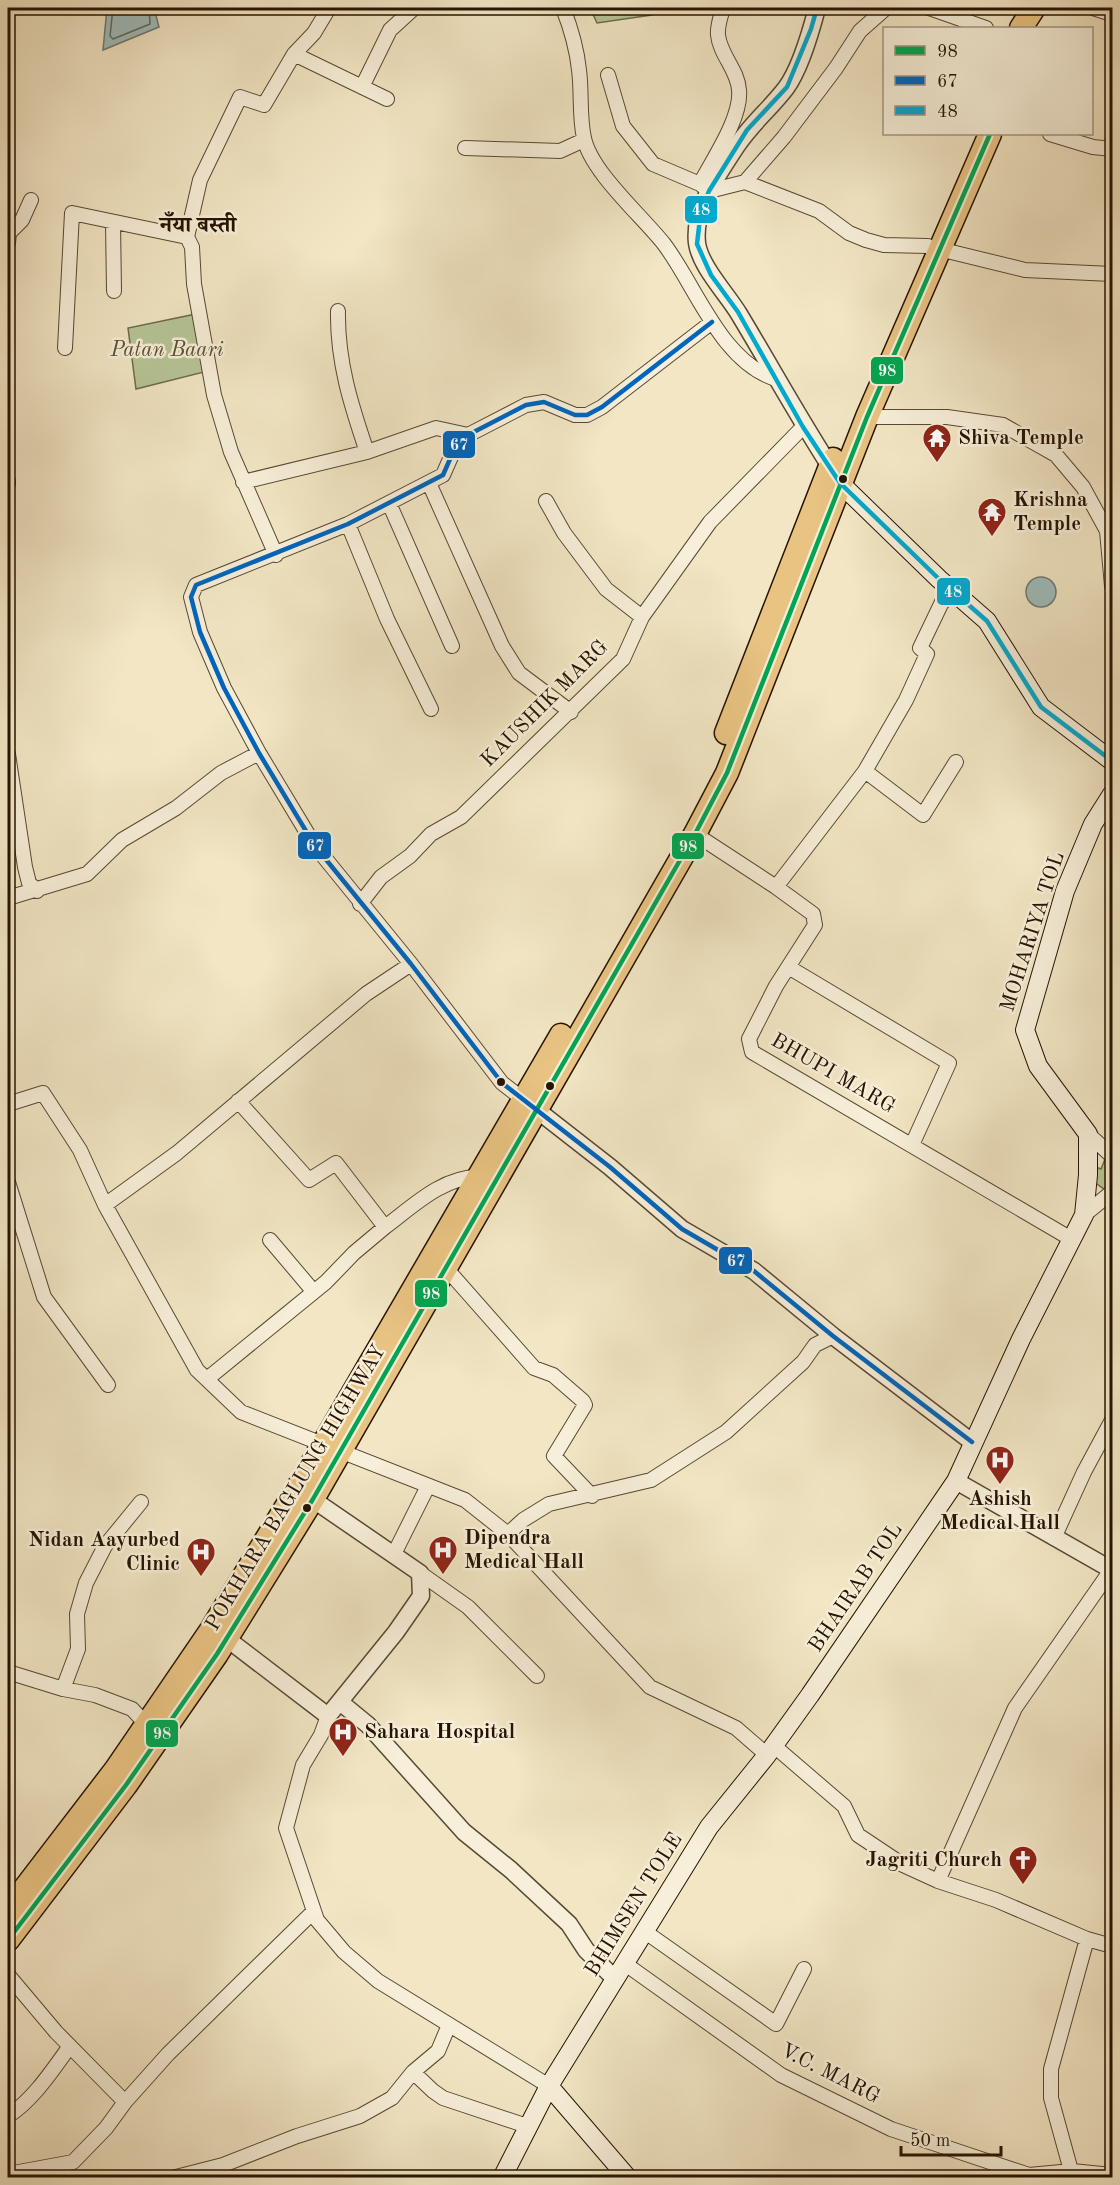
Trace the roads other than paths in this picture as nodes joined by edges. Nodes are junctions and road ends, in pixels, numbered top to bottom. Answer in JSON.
{"nodes":[{"id":1,"x":329,"y":8,"type":"edge"},
{"id":2,"x":414,"y":8,"type":"edge"},
{"id":3,"x":563,"y":8,"type":"edge"},
{"id":4,"x":723,"y":8,"type":"edge"},
{"id":5,"x":817,"y":8,"type":"edge"},
{"id":6,"x":886,"y":8,"type":"edge"},
{"id":7,"x":930,"y":8,"type":"edge"},
{"id":8,"x":1034,"y":8,"type":"edge"},
{"id":9,"x":1051,"y":8,"type":"edge"},
{"id":10,"x":1093,"y":8,"type":"edge"},
{"id":11,"x":1113,"y":14,"type":"edge"},
{"id":12,"x":983,"y":27,"type":"edge"},
{"id":13,"x":1022,"y":27,"type":"edge"},
{"id":14,"x":1039,"y":27,"type":"edge"},
{"id":15,"x":294,"y":54,"type":"junction"},
{"id":16,"x":608,"y":75,"type":"dead end"},
{"id":17,"x":362,"y":87,"type":"junction"},
{"id":18,"x":387,"y":99,"type":"dead end"},
{"id":19,"x":975,"y":135,"type":"edge"},
{"id":20,"x":989,"y":135,"type":"edge"},
{"id":21,"x":1053,"y":135,"type":"edge"},
{"id":22,"x":584,"y":140,"type":"junction"},
{"id":23,"x":465,"y":148,"type":"dead end"},
{"id":24,"x":1113,"y":149,"type":"edge"},
{"id":25,"x":745,"y":182,"type":"junction"},
{"id":26,"x":705,"y":187,"type":"junction"},
{"id":27,"x":31,"y":200,"type":"dead end"},
{"id":28,"x":113,"y":222,"type":"junction"},
{"id":29,"x":187,"y":237,"type":"junction"},
{"id":30,"x":8,"y":243,"type":"edge"},
{"id":31,"x":933,"y":247,"type":"junction"},
{"id":32,"x":1113,"y":274,"type":"edge"},
{"id":33,"x":114,"y":291,"type":"dead end"},
{"id":34,"x":338,"y":311,"type":"dead end"},
{"id":35,"x":712,"y":322,"type":"junction"},
{"id":36,"x":65,"y":348,"type":"dead end"},
{"id":37,"x":776,"y":379,"type":"junction"},
{"id":38,"x":867,"y":417,"type":"junction"},
{"id":39,"x":803,"y":426,"type":"junction"},
{"id":40,"x":468,"y":435,"type":"junction"},
{"id":41,"x":367,"y":452,"type":"junction"},
{"id":42,"x":835,"y":474,"type":"junction"},
{"id":43,"x":243,"y":482,"type":"junction"},
{"id":44,"x":429,"y":483,"type":"junction"},
{"id":45,"x":546,"y":501,"type":"dead end"},
{"id":46,"x":389,"y":503,"type":"junction"},
{"id":47,"x":348,"y":524,"type":"junction"},
{"id":48,"x":276,"y":555,"type":"junction"},
{"id":49,"x":1113,"y":586,"type":"edge"},
{"id":50,"x":956,"y":594,"type":"junction"},
{"id":51,"x":642,"y":617,"type":"junction"},
{"id":52,"x":452,"y":646,"type":"dead end"},
{"id":53,"x":431,"y":709,"type":"dead end"},
{"id":54,"x":570,"y":712,"type":"junction"},
{"id":55,"x":259,"y":753,"type":"junction"},
{"id":56,"x":8,"y":754,"type":"edge"},
{"id":57,"x":1113,"y":761,"type":"edge"},
{"id":58,"x":956,"y":762,"type":"dead end"},
{"id":59,"x":865,"y":771,"type":"junction"},
{"id":60,"x":1113,"y":794,"type":"edge"},
{"id":61,"x":695,"y":834,"type":"junction"},
{"id":62,"x":777,"y":886,"type":"junction"},
{"id":63,"x":37,"y":891,"type":"junction"},
{"id":64,"x":8,"y":898,"type":"edge"},
{"id":65,"x":360,"y":904,"type":"junction"},
{"id":66,"x":411,"y":964,"type":"junction"},
{"id":67,"x":790,"y":968,"type":"junction"},
{"id":68,"x":238,"y":1101,"type":"junction"},
{"id":69,"x":8,"y":1104,"type":"edge"},
{"id":70,"x":530,"y":1105,"type":"junction"},
{"id":71,"x":1088,"y":1134,"type":"junction"},
{"id":72,"x":912,"y":1145,"type":"junction"},
{"id":73,"x":1113,"y":1156,"type":"edge"},
{"id":74,"x":478,"y":1177,"type":"junction"},
{"id":75,"x":8,"y":1182,"type":"edge"},
{"id":76,"x":1113,"y":1192,"type":"edge"},
{"id":77,"x":105,"y":1205,"type":"junction"},
{"id":78,"x":1084,"y":1215,"type":"junction"},
{"id":79,"x":385,"y":1227,"type":"junction"},
{"id":80,"x":270,"y":1240,"type":"dead end"},
{"id":81,"x":1073,"y":1240,"type":"junction"},
{"id":82,"x":445,"y":1267,"type":"junction"},
{"id":83,"x":314,"y":1292,"type":"junction"},
{"id":84,"x":833,"y":1336,"type":"junction"},
{"id":85,"x":207,"y":1379,"type":"junction"},
{"id":86,"x":108,"y":1385,"type":"dead end"},
{"id":87,"x":1113,"y":1420,"type":"edge"},
{"id":88,"x":972,"y":1442,"type":"junction"},
{"id":89,"x":332,"y":1447,"type":"junction"},
{"id":90,"x":956,"y":1481,"type":"junction"},
{"id":91,"x":428,"y":1486,"type":"junction"},
{"id":92,"x":305,"y":1494,"type":"junction"},
{"id":93,"x":592,"y":1496,"type":"junction"},
{"id":94,"x":141,"y":1502,"type":"dead end"},
{"id":95,"x":508,"y":1534,"type":"junction"},
{"id":96,"x":1054,"y":1538,"type":"junction"},
{"id":97,"x":394,"y":1554,"type":"junction"},
{"id":98,"x":1112,"y":1570,"type":"edge"},
{"id":99,"x":420,"y":1573,"type":"junction"},
{"id":100,"x":226,"y":1638,"type":"junction"},
{"id":101,"x":8,"y":1672,"type":"edge"},
{"id":102,"x":537,"y":1676,"type":"dead end"},
{"id":103,"x":63,"y":1689,"type":"junction"},
{"id":104,"x":340,"y":1702,"type":"junction"},
{"id":105,"x":328,"y":1716,"type":"junction"},
{"id":106,"x":147,"y":1725,"type":"junction"},
{"id":107,"x":770,"y":1750,"type":"junction"},
{"id":108,"x":938,"y":1881,"type":"junction"},
{"id":109,"x":8,"y":1910,"type":"edge"},
{"id":110,"x":313,"y":1912,"type":"junction"},
{"id":111,"x":644,"y":1930,"type":"junction"},
{"id":112,"x":1087,"y":1939,"type":"junction"},
{"id":113,"x":8,"y":1940,"type":"edge"},
{"id":114,"x":1113,"y":1946,"type":"edge"},
{"id":115,"x":624,"y":1963,"type":"junction"},
{"id":116,"x":804,"y":1969,"type":"dead end"},
{"id":117,"x":8,"y":1975,"type":"edge"},
{"id":118,"x":614,"y":1978,"type":"junction"},
{"id":119,"x":449,"y":2025,"type":"junction"},
{"id":120,"x":70,"y":2046,"type":"junction"},
{"id":121,"x":413,"y":2072,"type":"junction"},
{"id":122,"x":549,"y":2086,"type":"junction"},
{"id":123,"x":125,"y":2102,"type":"junction"},
{"id":124,"x":8,"y":2116,"type":"edge"},
{"id":125,"x":527,"y":2126,"type":"junction"},
{"id":126,"x":8,"y":2174,"type":"edge"},
{"id":127,"x":1073,"y":2174,"type":"edge"},
{"id":128,"x":1113,"y":2175,"type":"edge"},
{"id":129,"x":172,"y":2178,"type":"edge"},
{"id":130,"x":502,"y":2178,"type":"edge"},
{"id":131,"x":628,"y":2178,"type":"edge"}],
"edges":[{"from":1,"to":15,"type":"street"},
{"from":2,"to":17,"type":"street"},
{"from":3,"to":22,"type":"street"},
{"from":4,"to":26,"type":"street"},
{"from":5,"to":26,"type":"street"},
{"from":6,"to":25,"type":"street"},
{"from":7,"to":12,"type":"street"},
{"from":8,"to":13,"type":"highway"},
{"from":9,"to":14,"type":"highway"},
{"from":10,"to":11,"type":"street"},
{"from":15,"to":17,"type":"street"},
{"from":15,"to":29,"type":"street"},
{"from":16,"to":26,"type":"street"},
{"from":17,"to":18,"type":"street"},
{"from":19,"to":31,"type":"highway","name":"POKHARA BAGLUNG HIGHWAY"},
{"from":20,"to":31,"type":"highway","name":"POKHARA BAGLUNG HIGHWAY"},
{"from":21,"to":24,"type":"street"},
{"from":22,"to":23,"type":"street"},
{"from":22,"to":35,"type":"street"},
{"from":25,"to":26,"type":"street"},
{"from":25,"to":31,"type":"street"},
{"from":26,"to":37,"type":"street"},
{"from":27,"to":30,"type":"street"},
{"from":28,"to":29,"type":"street"},
{"from":28,"to":33,"type":"street"},
{"from":28,"to":36,"type":"street"},
{"from":29,"to":43,"type":"street"},
{"from":31,"to":32,"type":"street"},
{"from":31,"to":38,"type":"highway","name":"POKHARA BAGLUNG HIGHWAY"},
{"from":31,"to":42,"type":"highway","name":"POKHARA BAGLUNG HIGHWAY"},
{"from":34,"to":41,"type":"street"},
{"from":35,"to":37,"type":"street"},
{"from":35,"to":40,"type":"street"},
{"from":37,"to":39,"type":"street"},
{"from":38,"to":42,"type":"highway","name":"POKHARA BAGLUNG HIGHWAY"},
{"from":38,"to":49,"type":"street"},
{"from":39,"to":42,"type":"street"},
{"from":39,"to":51,"type":"street","name":"KAUSHIK MARG"},
{"from":40,"to":41,"type":"street"},
{"from":40,"to":44,"type":"street"},
{"from":41,"to":43,"type":"street"},
{"from":42,"to":50,"type":"main road"},
{"from":42,"to":61,"type":"highway","name":"POKHARA BAGLUNG HIGHWAY"},
{"from":42,"to":70,"type":"highway","name":"POKHARA BAGLUNG HIGHWAY"},
{"from":43,"to":48,"type":"street"},
{"from":44,"to":46,"type":"street"},
{"from":44,"to":54,"type":"street"},
{"from":45,"to":51,"type":"street"},
{"from":46,"to":47,"type":"street"},
{"from":46,"to":52,"type":"street"},
{"from":47,"to":48,"type":"street"},
{"from":47,"to":53,"type":"street"},
{"from":48,"to":55,"type":"street"},
{"from":50,"to":57,"type":"main road"},
{"from":50,"to":59,"type":"street"},
{"from":51,"to":54,"type":"street","name":"KAUSHIK MARG"},
{"from":54,"to":65,"type":"street","name":"KAUSHIK MARG"},
{"from":55,"to":63,"type":"street"},
{"from":55,"to":65,"type":"street"},
{"from":56,"to":63,"type":"street"},
{"from":58,"to":59,"type":"street"},
{"from":59,"to":62,"type":"street"},
{"from":60,"to":71,"type":"main road","name":"MOHARIYA TOL"},
{"from":61,"to":62,"type":"street"},
{"from":61,"to":70,"type":"highway","name":"POKHARA BAGLUNG HIGHWAY"},
{"from":62,"to":67,"type":"street","name":"BHUPI MARG"},
{"from":63,"to":64,"type":"street"},
{"from":65,"to":66,"type":"street"},
{"from":66,"to":68,"type":"street"},
{"from":66,"to":70,"type":"street"},
{"from":67,"to":72,"type":"street"},
{"from":67,"to":72,"type":"street","name":"BHUPI MARG"},
{"from":68,"to":77,"type":"street"},
{"from":68,"to":79,"type":"street"},
{"from":69,"to":77,"type":"street"},
{"from":70,"to":74,"type":"highway","name":"POKHARA BAGLUNG HIGHWAY"},
{"from":70,"to":82,"type":"highway","name":"POKHARA BAGLUNG HIGHWAY"},
{"from":70,"to":84,"type":"street"},
{"from":71,"to":73,"type":"street"},
{"from":71,"to":78,"type":"main road"},
{"from":72,"to":81,"type":"street","name":"BHUPI MARG"},
{"from":74,"to":79,"type":"street"},
{"from":74,"to":89,"type":"highway","name":"POKHARA BAGLUNG HIGHWAY"},
{"from":75,"to":86,"type":"street"},
{"from":76,"to":78,"type":"street"},
{"from":77,"to":85,"type":"street"},
{"from":78,"to":81,"type":"main road"},
{"from":79,"to":83,"type":"street"},
{"from":80,"to":83,"type":"street"},
{"from":81,"to":88,"type":"main road"},
{"from":82,"to":89,"type":"highway","name":"POKHARA BAGLUNG HIGHWAY"},
{"from":82,"to":93,"type":"street"},
{"from":83,"to":85,"type":"street"},
{"from":84,"to":88,"type":"street"},
{"from":84,"to":93,"type":"street"},
{"from":85,"to":89,"type":"street"},
{"from":87,"to":96,"type":"street"},
{"from":88,"to":90,"type":"main road","name":"BHAIRAB TOL"},
{"from":89,"to":91,"type":"street"},
{"from":89,"to":92,"type":"highway","name":"POKHARA BAGLUNG HIGHWAY"},
{"from":90,"to":96,"type":"street"},
{"from":90,"to":107,"type":"main road","name":"BHAIRAB TOL"},
{"from":91,"to":95,"type":"street"},
{"from":91,"to":97,"type":"street"},
{"from":92,"to":97,"type":"street"},
{"from":92,"to":100,"type":"highway","name":"POKHARA BAGLUNG HIGHWAY"},
{"from":92,"to":106,"type":"highway","name":"POKHARA BAGLUNG HIGHWAY"},
{"from":93,"to":95,"type":"street"},
{"from":94,"to":103,"type":"street"},
{"from":95,"to":107,"type":"street"},
{"from":96,"to":98,"type":"street"},
{"from":97,"to":99,"type":"street"},
{"from":98,"to":108,"type":"street"},
{"from":99,"to":102,"type":"street"},
{"from":99,"to":104,"type":"street"},
{"from":100,"to":105,"type":"street"},
{"from":100,"to":113,"type":"highway","name":"POKHARA BAGLUNG HIGHWAY"},
{"from":101,"to":103,"type":"street"},
{"from":103,"to":106,"type":"street"},
{"from":104,"to":105,"type":"street"},
{"from":104,"to":118,"type":"street"},
{"from":105,"to":110,"type":"street"},
{"from":106,"to":109,"type":"highway","name":"POKHARA BAGLUNG HIGHWAY"},
{"from":107,"to":108,"type":"street"},
{"from":107,"to":111,"type":"main road","name":"BHIMSEN TOLE"},
{"from":108,"to":112,"type":"street"},
{"from":110,"to":119,"type":"street"},
{"from":110,"to":123,"type":"street"},
{"from":111,"to":115,"type":"main road","name":"BHIMSEN TOLE"},
{"from":111,"to":116,"type":"street","name":"V.C. MARG"},
{"from":112,"to":114,"type":"street"},
{"from":112,"to":127,"type":"street"},
{"from":115,"to":118,"type":"main road","name":"BHIMSEN TOLE"},
{"from":115,"to":127,"type":"street","name":"V.C. MARG"},
{"from":117,"to":120,"type":"street"},
{"from":118,"to":122,"type":"main road","name":"BHIMSEN TOLE"},
{"from":119,"to":121,"type":"street"},
{"from":119,"to":122,"type":"street"},
{"from":120,"to":123,"type":"street"},
{"from":120,"to":124,"type":"street"},
{"from":121,"to":125,"type":"street"},
{"from":121,"to":129,"type":"street"},
{"from":122,"to":125,"type":"main road","name":"BHIMSEN TOLE"},
{"from":122,"to":131,"type":"main road"},
{"from":123,"to":126,"type":"street"},
{"from":125,"to":130,"type":"main road","name":"BHIMSEN TOLE"},
{"from":127,"to":128,"type":"street","name":"V.C. MARG"}]}
